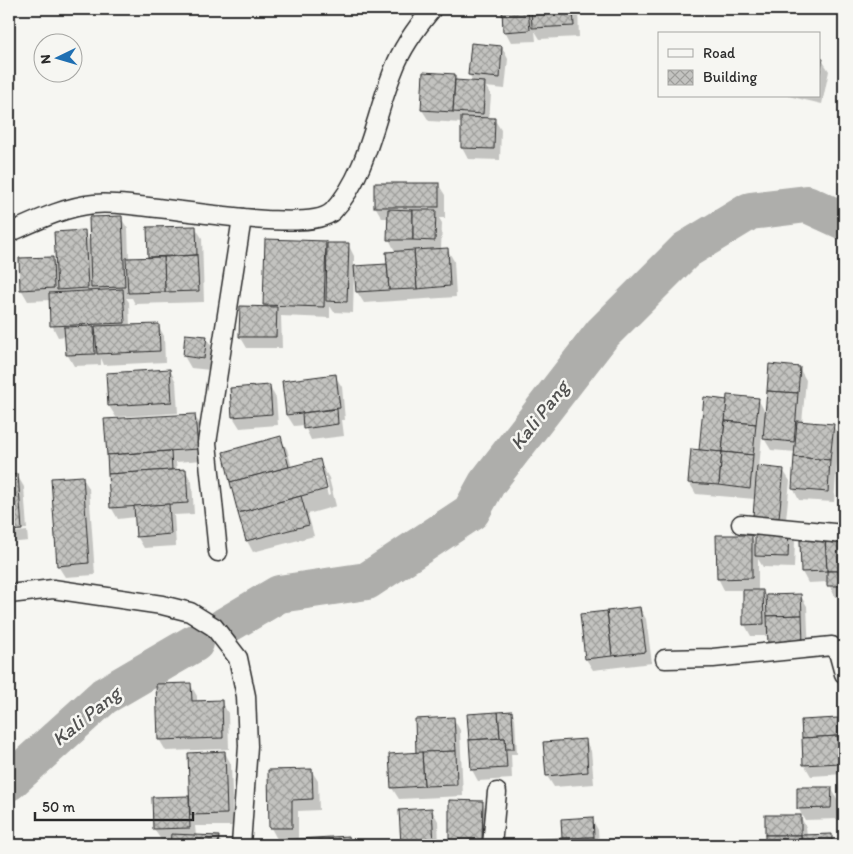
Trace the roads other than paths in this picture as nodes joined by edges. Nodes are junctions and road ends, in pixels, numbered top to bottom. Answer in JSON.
{"nodes":[{"id":1,"x":432,"y":9,"type":"edge"},
{"id":2,"x":242,"y":218,"type":"junction"},
{"id":3,"x":9,"y":233,"type":"edge"},
{"id":4,"x":741,"y":524,"type":"dead end"},
{"id":5,"x":844,"y":534,"type":"edge"},
{"id":6,"x":218,"y":552,"type":"dead end"},
{"id":7,"x":9,"y":594,"type":"edge"},
{"id":8,"x":665,"y":659,"type":"dead end"},
{"id":9,"x":844,"y":674,"type":"edge"},
{"id":10,"x":497,"y":792,"type":"dead end"},
{"id":11,"x":241,"y":845,"type":"edge"},
{"id":12,"x":492,"y":845,"type":"edge"}],
"edges":[{"from":1,"to":2,"type":"street"},
{"from":2,"to":3,"type":"street"},
{"from":2,"to":6,"type":"street"},
{"from":4,"to":5,"type":"street"},
{"from":7,"to":11,"type":"street"},
{"from":8,"to":9,"type":"street"},
{"from":10,"to":12,"type":"street"}]}
